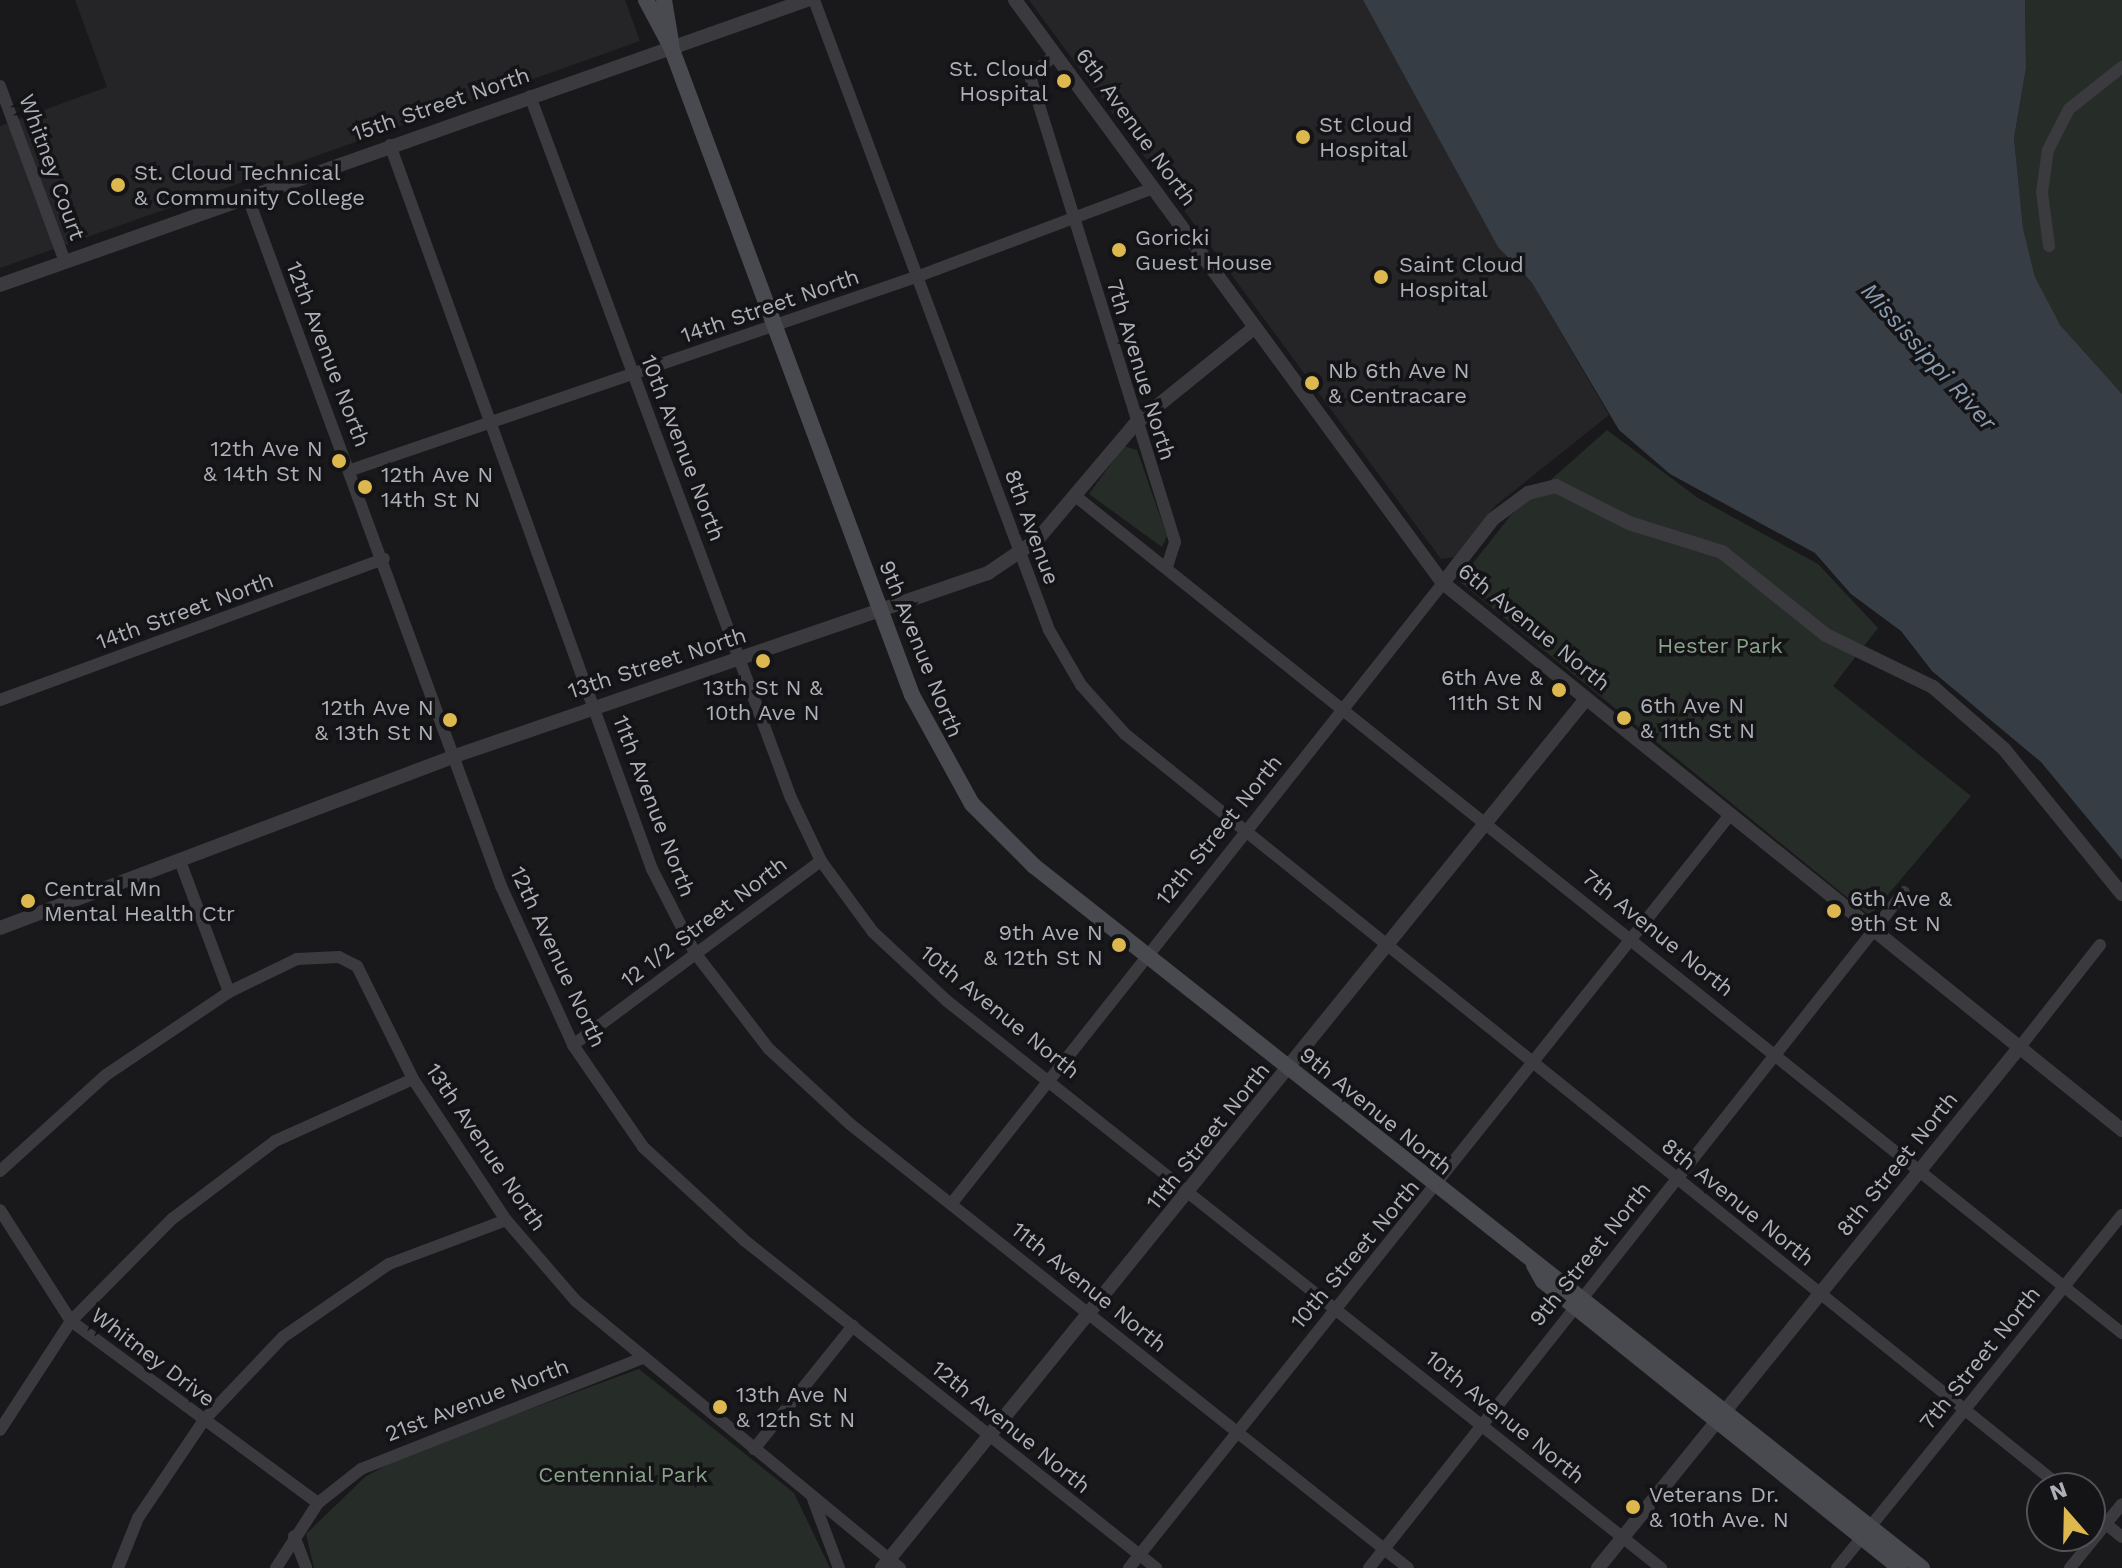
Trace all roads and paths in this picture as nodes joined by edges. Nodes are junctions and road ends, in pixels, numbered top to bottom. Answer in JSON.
{"nodes":[{"id":1,"x":646,"y":0,"type":"edge"},
{"id":2,"x":664,"y":0,"type":"edge"},
{"id":3,"x":807,"y":0,"type":"edge"},
{"id":4,"x":814,"y":0,"type":"edge"},
{"id":5,"x":1015,"y":0,"type":"edge"},
{"id":6,"x":671,"y":47,"type":"junction"},
{"id":7,"x":1055,"y":55,"type":"junction"},
{"id":8,"x":2122,"y":67,"type":"edge"},
{"id":9,"x":0,"y":86,"type":"edge"},
{"id":10,"x":530,"y":96,"type":"junction"},
{"id":11,"x":390,"y":145,"type":"junction"},
{"id":12,"x":1153,"y":188,"type":"junction"},
{"id":13,"x":247,"y":195,"type":"junction"},
{"id":14,"x":1074,"y":218,"type":"junction"},
{"id":15,"x":2049,"y":246,"type":"dead end"},
{"id":16,"x":65,"y":262,"type":"junction"},
{"id":17,"x":919,"y":276,"type":"junction"},
{"id":18,"x":0,"y":285,"type":"edge"},
{"id":19,"x":775,"y":325,"type":"junction"},
{"id":20,"x":1254,"y":328,"type":"junction"},
{"id":21,"x":632,"y":374,"type":"junction"},
{"id":22,"x":491,"y":422,"type":"junction"},
{"id":23,"x":1135,"y":424,"type":"junction"},
{"id":24,"x":351,"y":470,"type":"junction"},
{"id":25,"x":1074,"y":495,"type":"junction"},
{"id":26,"x":1021,"y":554,"type":"junction"},
{"id":27,"x":384,"y":559,"type":"junction"},
{"id":28,"x":1166,"y":569,"type":"junction"},
{"id":29,"x":1443,"y":583,"type":"junction"},
{"id":30,"x":881,"y":611,"type":"junction"},
{"id":31,"x":742,"y":658,"type":"junction"},
{"id":32,"x":1586,"y":699,"type":"junction"},
{"id":33,"x":0,"y":700,"type":"edge"},
{"id":34,"x":594,"y":707,"type":"junction"},
{"id":35,"x":1345,"y":710,"type":"junction"},
{"id":36,"x":455,"y":756,"type":"junction"},
{"id":37,"x":1730,"y":815,"type":"junction"},
{"id":38,"x":1487,"y":821,"type":"junction"},
{"id":39,"x":1245,"y":831,"type":"junction"},
{"id":40,"x":180,"y":861,"type":"junction"},
{"id":41,"x":821,"y":861,"type":"junction"},
{"id":42,"x":1904,"y":892,"type":"dead end"},
{"id":43,"x":2122,"y":894,"type":"edge"},
{"id":44,"x":0,"y":928,"type":"edge"},
{"id":45,"x":1875,"y":932,"type":"junction"},
{"id":46,"x":1633,"y":939,"type":"junction"},
{"id":47,"x":2100,"y":945,"type":"dead end"},
{"id":48,"x":1389,"y":946,"type":"junction"},
{"id":49,"x":695,"y":953,"type":"junction"},
{"id":50,"x":1145,"y":955,"type":"junction"},
{"id":51,"x":229,"y":992,"type":"junction"},
{"id":52,"x":573,"y":1045,"type":"junction"},
{"id":53,"x":2019,"y":1048,"type":"junction"},
{"id":54,"x":1777,"y":1055,"type":"junction"},
{"id":55,"x":1534,"y":1063,"type":"junction"},
{"id":56,"x":1289,"y":1070,"type":"junction"},
{"id":57,"x":1048,"y":1076,"type":"junction"},
{"id":58,"x":413,"y":1079,"type":"junction"},
{"id":59,"x":2122,"y":1130,"type":"edge"},
{"id":60,"x":1920,"y":1170,"type":"junction"},
{"id":61,"x":0,"y":1171,"type":"edge"},
{"id":62,"x":1677,"y":1178,"type":"junction"},
{"id":63,"x":1436,"y":1188,"type":"junction"},
{"id":64,"x":1190,"y":1191,"type":"junction"},
{"id":65,"x":952,"y":1203,"type":"junction"},
{"id":66,"x":0,"y":1210,"type":"edge"},
{"id":67,"x":2122,"y":1215,"type":"edge"},
{"id":68,"x":506,"y":1220,"type":"junction"},
{"id":69,"x":2064,"y":1286,"type":"junction"},
{"id":70,"x":1820,"y":1294,"type":"junction"},
{"id":71,"x":1580,"y":1302,"type":"junction"},
{"id":72,"x":1335,"y":1307,"type":"junction"},
{"id":73,"x":1091,"y":1314,"type":"junction"},
{"id":74,"x":71,"y":1321,"type":"junction"},
{"id":75,"x":853,"y":1326,"type":"junction"},
{"id":76,"x":2122,"y":1333,"type":"edge"},
{"id":77,"x":643,"y":1358,"type":"junction"},
{"id":78,"x":1964,"y":1410,"type":"junction"},
{"id":79,"x":1722,"y":1415,"type":"junction"},
{"id":80,"x":204,"y":1420,"type":"junction"},
{"id":81,"x":1480,"y":1423,"type":"junction"},
{"id":82,"x":0,"y":1430,"type":"edge"},
{"id":83,"x":1237,"y":1430,"type":"junction"},
{"id":84,"x":992,"y":1438,"type":"junction"},
{"id":85,"x":754,"y":1449,"type":"junction"},
{"id":86,"x":2042,"y":1472,"type":"edge"},
{"id":87,"x":812,"y":1496,"type":"junction"},
{"id":88,"x":318,"y":1503,"type":"junction"},
{"id":89,"x":2122,"y":1504,"type":"edge"},
{"id":90,"x":2106,"y":1524,"type":"joint"},
{"id":91,"x":1866,"y":1532,"type":"junction"},
{"id":92,"x":294,"y":1536,"type":"junction"},
{"id":93,"x":1623,"y":1537,"type":"junction"},
{"id":94,"x":2122,"y":1537,"type":"edge"},
{"id":95,"x":1384,"y":1549,"type":"junction"},
{"id":96,"x":2083,"y":1552,"type":"edge"},
{"id":97,"x":1139,"y":1555,"type":"junction"},
{"id":98,"x":892,"y":1566,"type":"edge"},
{"id":99,"x":118,"y":1568,"type":"edge"},
{"id":100,"x":276,"y":1568,"type":"edge"},
{"id":101,"x":306,"y":1568,"type":"edge"},
{"id":102,"x":839,"y":1568,"type":"edge"},
{"id":103,"x":1129,"y":1568,"type":"edge"},
{"id":104,"x":1156,"y":1568,"type":"edge"},
{"id":105,"x":1369,"y":1568,"type":"edge"},
{"id":106,"x":1408,"y":1568,"type":"edge"},
{"id":107,"x":1598,"y":1568,"type":"edge"},
{"id":108,"x":1661,"y":1568,"type":"edge"},
{"id":109,"x":1837,"y":1568,"type":"edge"},
{"id":110,"x":1900,"y":1568,"type":"edge"},
{"id":111,"x":1922,"y":1568,"type":"edge"},
{"id":112,"x":2070,"y":1568,"type":"edge"}],
"edges":[{"from":1,"to":6,"type":"main road","name":"9th Avenue North"},
{"from":2,"to":6,"type":"main road","name":"9th Avenue North"},
{"from":3,"to":6,"type":"street","name":"15th Street North"},
{"from":4,"to":17,"type":"street","name":"8th Avenue"},
{"from":5,"to":7,"type":"street","name":"6th Avenue North"},
{"from":6,"to":10,"type":"street","name":"15th Street North"},
{"from":6,"to":19,"type":"main road","name":"9th Avenue North"},
{"from":7,"to":12,"type":"street","name":"6th Avenue North"},
{"from":7,"to":14,"type":"street","name":"7th Avenue North"},
{"from":8,"to":15,"type":"street"},
{"from":9,"to":16,"type":"street","name":"Whitney Court"},
{"from":10,"to":11,"type":"street","name":"15th Street North"},
{"from":10,"to":21,"type":"street","name":"10th Avenue North"},
{"from":11,"to":13,"type":"street","name":"15th Street North"},
{"from":11,"to":22,"type":"street","name":"11th Avenue North"},
{"from":12,"to":14,"type":"street","name":"14th Street North"},
{"from":12,"to":20,"type":"street","name":"6th Avenue North"},
{"from":13,"to":16,"type":"street","name":"15th Street North"},
{"from":13,"to":24,"type":"street","name":"12th Avenue North"},
{"from":14,"to":17,"type":"street","name":"14th Street North"},
{"from":14,"to":23,"type":"street","name":"7th Avenue North"},
{"from":16,"to":18,"type":"street","name":"15th Street North"},
{"from":17,"to":19,"type":"street","name":"14th Street North"},
{"from":17,"to":26,"type":"street","name":"8th Avenue"},
{"from":19,"to":21,"type":"street","name":"14th Street North"},
{"from":19,"to":30,"type":"main road","name":"9th Avenue North"},
{"from":20,"to":23,"type":"street","name":"13th Street North"},
{"from":20,"to":29,"type":"street","name":"6th Avenue North"},
{"from":21,"to":22,"type":"street","name":"14th Street North"},
{"from":21,"to":31,"type":"street","name":"10th Avenue North"},
{"from":22,"to":24,"type":"street","name":"14th Street North"},
{"from":22,"to":34,"type":"street","name":"11th Avenue North"},
{"from":23,"to":25,"type":"street","name":"13th Street North"},
{"from":23,"to":28,"type":"street","name":"7th Avenue North"},
{"from":24,"to":27,"type":"street","name":"12th Avenue North"},
{"from":25,"to":26,"type":"street","name":"13th Street North"},
{"from":25,"to":28,"type":"street","name":"7th Avenue North"},
{"from":26,"to":30,"type":"street","name":"13th Street North"},
{"from":26,"to":39,"type":"street","name":"8th Avenue"},
{"from":27,"to":33,"type":"street","name":"14th Street North"},
{"from":27,"to":36,"type":"street","name":"12th Avenue North"},
{"from":28,"to":35,"type":"street","name":"7th Avenue North"},
{"from":29,"to":32,"type":"street","name":"6th Avenue North"},
{"from":29,"to":35,"type":"street","name":"12th Street North"},
{"from":29,"to":43,"type":"street","name":"12th Street North"},
{"from":30,"to":31,"type":"street","name":"13th Street North"},
{"from":30,"to":50,"type":"main road","name":"9th Avenue North"},
{"from":31,"to":34,"type":"street","name":"13th Street North"},
{"from":31,"to":41,"type":"street","name":"10th Avenue North"},
{"from":32,"to":37,"type":"street","name":"6th Avenue North"},
{"from":32,"to":38,"type":"street","name":"11th Street North"},
{"from":34,"to":36,"type":"street","name":"13th Street North"},
{"from":34,"to":49,"type":"street","name":"11th Avenue North"},
{"from":35,"to":38,"type":"street","name":"7th Avenue North"},
{"from":35,"to":39,"type":"street","name":"12th Street North"},
{"from":36,"to":40,"type":"street","name":"13th Street North"},
{"from":36,"to":52,"type":"street","name":"12th Avenue North"},
{"from":37,"to":45,"type":"street","name":"6th Avenue North"},
{"from":37,"to":46,"type":"street","name":"10th Street North"},
{"from":38,"to":46,"type":"street","name":"7th Avenue North"},
{"from":38,"to":48,"type":"street","name":"11th Street North"},
{"from":39,"to":48,"type":"street","name":"8th Avenue"},
{"from":39,"to":50,"type":"street","name":"12th Street North"},
{"from":40,"to":44,"type":"street","name":"13th Street North"},
{"from":40,"to":51,"type":"street"},
{"from":41,"to":49,"type":"street","name":"12 1/2 Street North"},
{"from":41,"to":57,"type":"street","name":"10th Avenue North"},
{"from":42,"to":45,"type":"street","name":"9th Street North"},
{"from":45,"to":53,"type":"street","name":"6th Avenue North"},
{"from":45,"to":54,"type":"street","name":"9th Street North"},
{"from":46,"to":54,"type":"street","name":"7th Avenue North"},
{"from":46,"to":55,"type":"street","name":"10th Street North"},
{"from":47,"to":53,"type":"street","name":"8th Street North"},
{"from":48,"to":55,"type":"street","name":"8th Avenue North"},
{"from":48,"to":56,"type":"street","name":"11th Street North"},
{"from":49,"to":52,"type":"street","name":"12 1/2 Street North"},
{"from":49,"to":65,"type":"street","name":"11th Avenue North"},
{"from":50,"to":56,"type":"main road","name":"9th Avenue North"},
{"from":50,"to":57,"type":"street","name":"12th Street North"},
{"from":51,"to":58,"type":"street","name":"13th Avenue North"},
{"from":51,"to":61,"type":"street","name":"13th Avenue North"},
{"from":52,"to":75,"type":"street","name":"12th Avenue North"},
{"from":53,"to":59,"type":"street","name":"6th Avenue North"},
{"from":53,"to":60,"type":"street","name":"8th Street North"},
{"from":54,"to":60,"type":"street","name":"7th Avenue North"},
{"from":54,"to":62,"type":"street","name":"9th Street North"},
{"from":55,"to":62,"type":"street","name":"8th Avenue North"},
{"from":55,"to":63,"type":"street","name":"10th Street North"},
{"from":56,"to":63,"type":"main road","name":"9th Avenue North"},
{"from":56,"to":64,"type":"street","name":"11th Street North"},
{"from":57,"to":64,"type":"street","name":"10th Avenue North"},
{"from":57,"to":65,"type":"street","name":"12th Street North"},
{"from":58,"to":68,"type":"street","name":"13th Avenue North"},
{"from":58,"to":74,"type":"street"},
{"from":60,"to":69,"type":"street","name":"7th Avenue North"},
{"from":60,"to":70,"type":"street","name":"8th Street North"},
{"from":62,"to":70,"type":"street","name":"8th Avenue North"},
{"from":62,"to":71,"type":"street","name":"9th Street North"},
{"from":63,"to":71,"type":"main road","name":"9th Avenue North"},
{"from":63,"to":72,"type":"street","name":"10th Street North"},
{"from":64,"to":72,"type":"street","name":"10th Avenue North"},
{"from":64,"to":73,"type":"street","name":"11th Street North"},
{"from":65,"to":73,"type":"street","name":"11th Avenue North"},
{"from":66,"to":74,"type":"street","name":"Whitney Drive"},
{"from":67,"to":69,"type":"street","name":"7th Street North"},
{"from":68,"to":77,"type":"street","name":"13th Avenue North"},
{"from":68,"to":80,"type":"street"},
{"from":69,"to":76,"type":"street","name":"7th Avenue North"},
{"from":69,"to":78,"type":"street","name":"7th Street North"},
{"from":70,"to":78,"type":"street","name":"8th Avenue North"},
{"from":70,"to":79,"type":"street","name":"8th Street North"},
{"from":71,"to":79,"type":"main road","name":"9th Avenue North"},
{"from":71,"to":81,"type":"street","name":"9th Street North"},
{"from":72,"to":81,"type":"street","name":"10th Avenue North"},
{"from":72,"to":83,"type":"street","name":"10th Street North"},
{"from":73,"to":83,"type":"street","name":"11th Avenue North"},
{"from":73,"to":84,"type":"street","name":"11th Street North"},
{"from":74,"to":80,"type":"street","name":"Whitney Drive"},
{"from":74,"to":82,"type":"street"},
{"from":75,"to":84,"type":"street","name":"12th Avenue North"},
{"from":75,"to":85,"type":"street"},
{"from":77,"to":85,"type":"street","name":"13th Avenue North"},
{"from":77,"to":88,"type":"street","name":"21st Avenue North"},
{"from":78,"to":86,"type":"street","name":"8th Avenue North"},
{"from":78,"to":91,"type":"street","name":"7th Street North"},
{"from":79,"to":91,"type":"main road","name":"9th Avenue North"},
{"from":79,"to":93,"type":"street","name":"8th Street North"},
{"from":80,"to":88,"type":"street","name":"Whitney Drive"},
{"from":80,"to":99,"type":"street"},
{"from":81,"to":93,"type":"street","name":"10th Avenue North"},
{"from":81,"to":95,"type":"street","name":"9th Street North"},
{"from":83,"to":95,"type":"street","name":"11th Avenue North"},
{"from":83,"to":97,"type":"street","name":"10th Street North"},
{"from":84,"to":97,"type":"street","name":"12th Avenue North"},
{"from":84,"to":98,"type":"street","name":"11th Street North"},
{"from":85,"to":87,"type":"street","name":"13th Avenue North"},
{"from":87,"to":98,"type":"street","name":"13th Avenue North"},
{"from":87,"to":102,"type":"street"},
{"from":88,"to":92,"type":"street","name":"21st Avenue North"},
{"from":89,"to":90,"type":"street"},
{"from":90,"to":94,"type":"street"},
{"from":91,"to":109,"type":"street","name":"7th Street North"},
{"from":91,"to":110,"type":"main road","name":"9th Avenue North"},
{"from":91,"to":111,"type":"main road","name":"9th Avenue North"},
{"from":92,"to":100,"type":"street","name":"21st Avenue North"},
{"from":92,"to":101,"type":"street"},
{"from":93,"to":107,"type":"street","name":"8th Street North"},
{"from":93,"to":108,"type":"street","name":"10th Avenue North"},
{"from":95,"to":105,"type":"street","name":"9th Street North"},
{"from":95,"to":106,"type":"street","name":"11th Avenue North"},
{"from":96,"to":112,"type":"street"},
{"from":97,"to":103,"type":"street","name":"10th Street North"},
{"from":97,"to":104,"type":"street","name":"12th Avenue North"}]}
